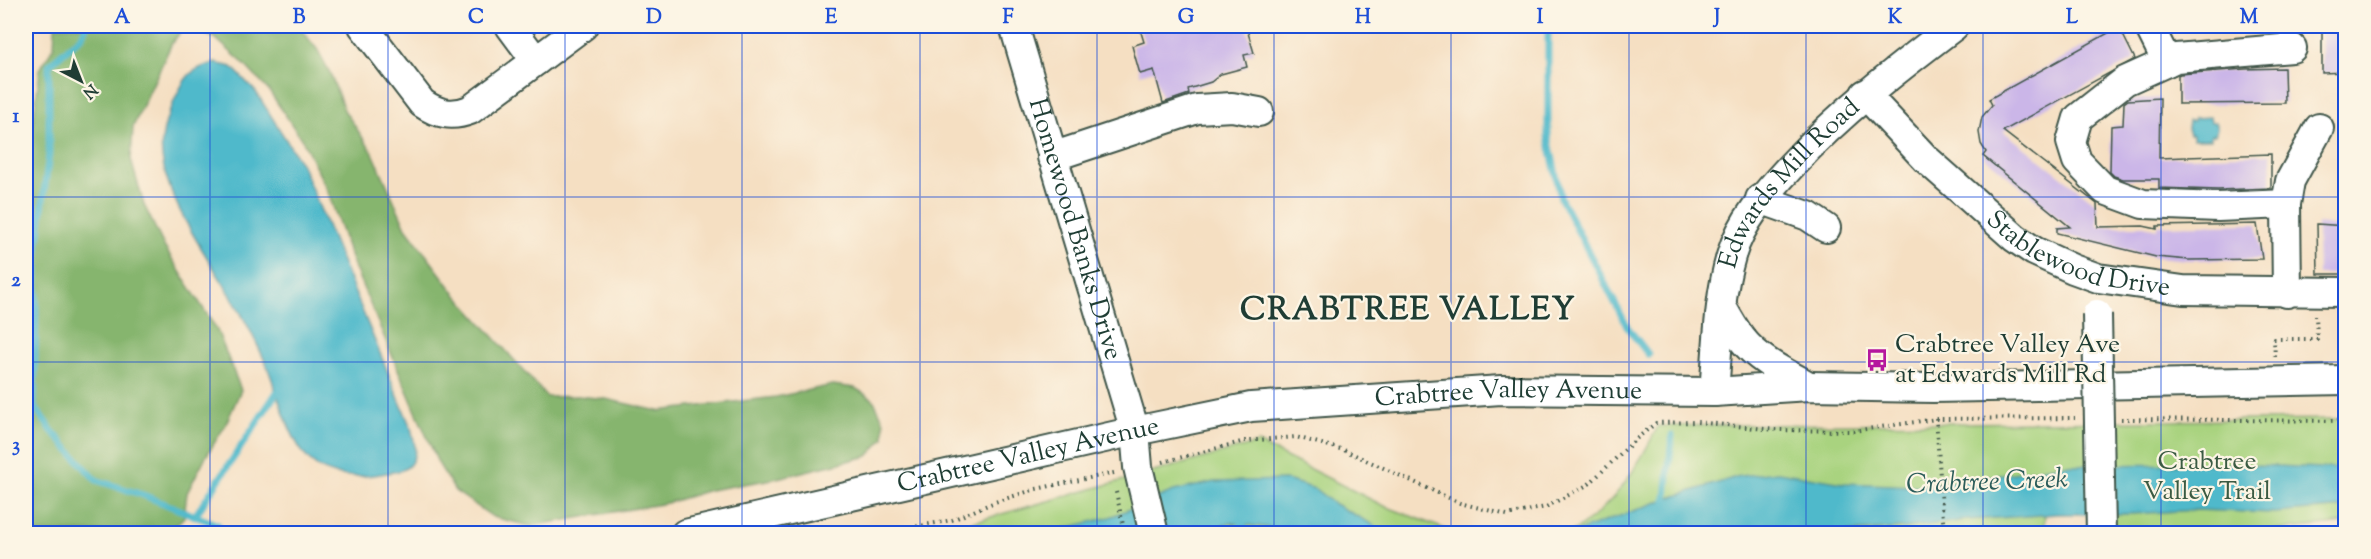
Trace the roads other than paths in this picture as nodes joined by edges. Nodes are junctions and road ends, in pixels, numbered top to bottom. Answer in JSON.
{"nodes":[{"id":1,"x":363,"y":26,"type":"edge"},
{"id":2,"x":510,"y":26,"type":"edge"},
{"id":3,"x":583,"y":26,"type":"edge"},
{"id":4,"x":1014,"y":26,"type":"edge"},
{"id":5,"x":1954,"y":26,"type":"edge"},
{"id":6,"x":2149,"y":26,"type":"edge"},
{"id":7,"x":2292,"y":48,"type":"dead end"},
{"id":8,"x":536,"y":61,"type":"junction"},
{"id":9,"x":2167,"y":62,"type":"junction"},
{"id":10,"x":1865,"y":94,"type":"junction"},
{"id":11,"x":1260,"y":112,"type":"dead end"},
{"id":12,"x":2319,"y":128,"type":"dead end"},
{"id":13,"x":1052,"y":157,"type":"junction"},
{"id":14,"x":1760,"y":199,"type":"junction"},
{"id":15,"x":2286,"y":204,"type":"junction"},
{"id":16,"x":1826,"y":228,"type":"dead end"},
{"id":17,"x":2098,"y":278,"type":"junction"},
{"id":18,"x":2346,"y":292,"type":"edge"},
{"id":19,"x":2287,"y":293,"type":"junction"},
{"id":20,"x":1722,"y":307,"type":"junction"},
{"id":21,"x":2346,"y":380,"type":"edge"},
{"id":22,"x":1809,"y":386,"type":"junction"},
{"id":23,"x":1714,"y":392,"type":"junction"},
{"id":24,"x":1135,"y":431,"type":"junction"},
{"id":25,"x":685,"y":534,"type":"edge"},
{"id":26,"x":1154,"y":534,"type":"edge"},
{"id":27,"x":2101,"y":534,"type":"edge"}],
"edges":[{"from":1,"to":8,"type":"street"},
{"from":2,"to":8,"type":"street"},
{"from":3,"to":8,"type":"street"},
{"from":4,"to":13,"type":"street","name":"Homewood Banks Drive"},
{"from":5,"to":10,"type":"street","name":"Edwards Mill Road"},
{"from":6,"to":9,"type":"street"},
{"from":7,"to":9,"type":"street"},
{"from":9,"to":15,"type":"street"},
{"from":10,"to":14,"type":"street","name":"Edwards Mill Road"},
{"from":10,"to":17,"type":"street","name":"Stablewood Drive"},
{"from":11,"to":13,"type":"street"},
{"from":12,"to":15,"type":"street"},
{"from":13,"to":24,"type":"street","name":"Homewood Banks Drive"},
{"from":14,"to":16,"type":"street"},
{"from":14,"to":20,"type":"street","name":"Edwards Mill Road"},
{"from":15,"to":19,"type":"street"},
{"from":17,"to":19,"type":"street","name":"Stablewood Drive"},
{"from":17,"to":27,"type":"street","bridge":true},
{"from":18,"to":19,"type":"street","name":"Stablewood Drive"},
{"from":20,"to":22,"type":"street"},
{"from":20,"to":23,"type":"street","name":"Edwards Mill Road"},
{"from":21,"to":22,"type":"street","name":"Crabtree Valley Avenue"},
{"from":22,"to":23,"type":"street","name":"Crabtree Valley Avenue"},
{"from":23,"to":24,"type":"street","name":"Crabtree Valley Avenue"},
{"from":24,"to":25,"type":"street","name":"Crabtree Valley Avenue"},
{"from":24,"to":26,"type":"street","name":"Homewood Banks Drive"}]}
